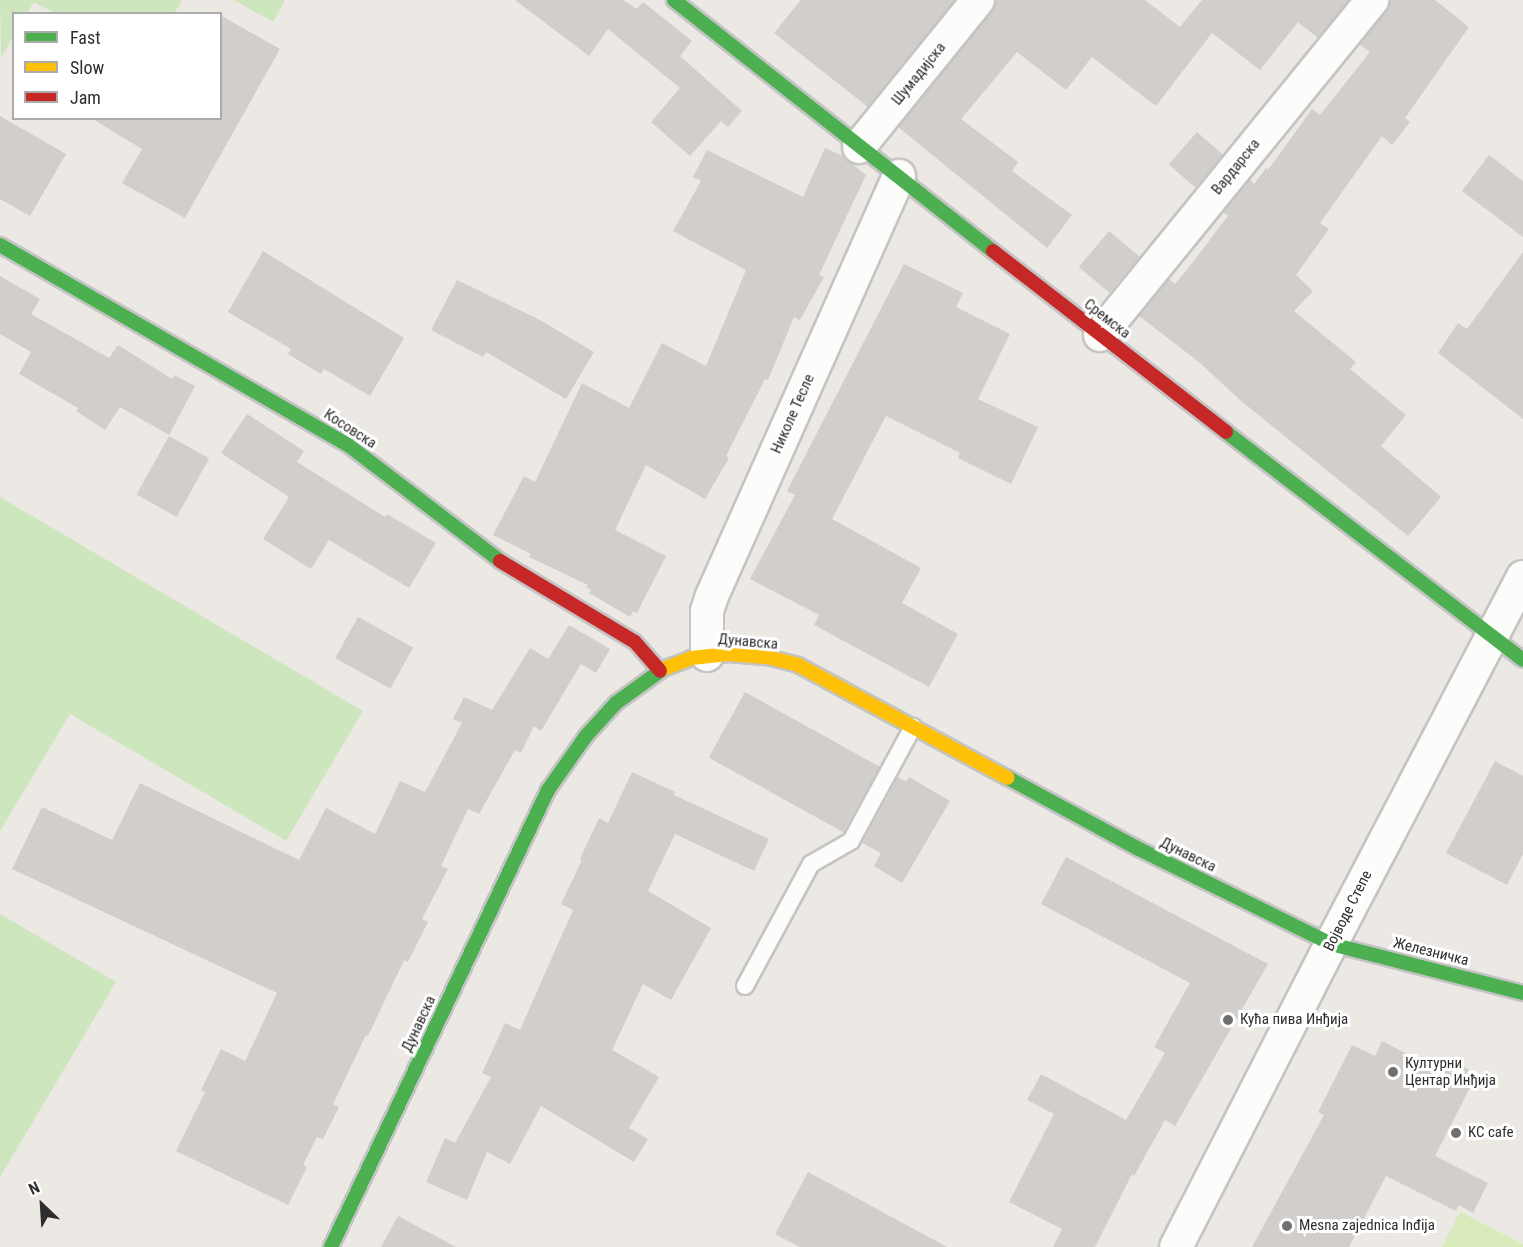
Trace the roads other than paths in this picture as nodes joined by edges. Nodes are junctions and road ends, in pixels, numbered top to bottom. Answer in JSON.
{"nodes":[{"id":1,"x":674,"y":0,"type":"edge"},
{"id":2,"x":978,"y":0,"type":"edge"},
{"id":3,"x":1372,"y":0,"type":"edge"},
{"id":4,"x":859,"y":147,"type":"junction"},
{"id":5,"x":899,"y":176,"type":"junction"},
{"id":6,"x":0,"y":245,"type":"edge"},
{"id":7,"x":1100,"y":335,"type":"junction"},
{"id":8,"x":1523,"y":577,"type":"edge"},
{"id":9,"x":1492,"y":634,"type":"junction"},
{"id":10,"x":707,"y":655,"type":"junction"},
{"id":11,"x":1523,"y":660,"type":"edge"},
{"id":12,"x":660,"y":670,"type":"junction"},
{"id":13,"x":913,"y":727,"type":"junction"},
{"id":14,"x":1330,"y":944,"type":"junction"},
{"id":15,"x":745,"y":986,"type":"dead end"},
{"id":16,"x":1523,"y":993,"type":"edge"},
{"id":17,"x":331,"y":1247,"type":"edge"},
{"id":18,"x":1176,"y":1247,"type":"edge"}],
"edges":[{"from":1,"to":4,"type":"street","name":"Сремска"},
{"from":2,"to":4,"type":"street","name":"Шумадијска"},
{"from":3,"to":7,"type":"street","name":"Вардарска"},
{"from":4,"to":5,"type":"street","name":"Сремска"},
{"from":5,"to":7,"type":"street","name":"Сремска"},
{"from":5,"to":10,"type":"street","name":"Николе Тесле"},
{"from":6,"to":12,"type":"street","name":"Косовска"},
{"from":7,"to":9,"type":"street","name":"Сремска"},
{"from":8,"to":9,"type":"street","name":"Војводе Степе"},
{"from":9,"to":11,"type":"street","name":"Сремска"},
{"from":9,"to":14,"type":"street","name":"Војводе Степе"},
{"from":10,"to":12,"type":"street","name":"Дунавска"},
{"from":10,"to":13,"type":"street","name":"Дунавска"},
{"from":12,"to":17,"type":"street","name":"Дунавска"},
{"from":13,"to":14,"type":"street","name":"Дунавска"},
{"from":13,"to":15,"type":"lane"},
{"from":14,"to":16,"type":"street","name":"Железничка"},
{"from":14,"to":18,"type":"street","name":"Војводе Степе"}]}
